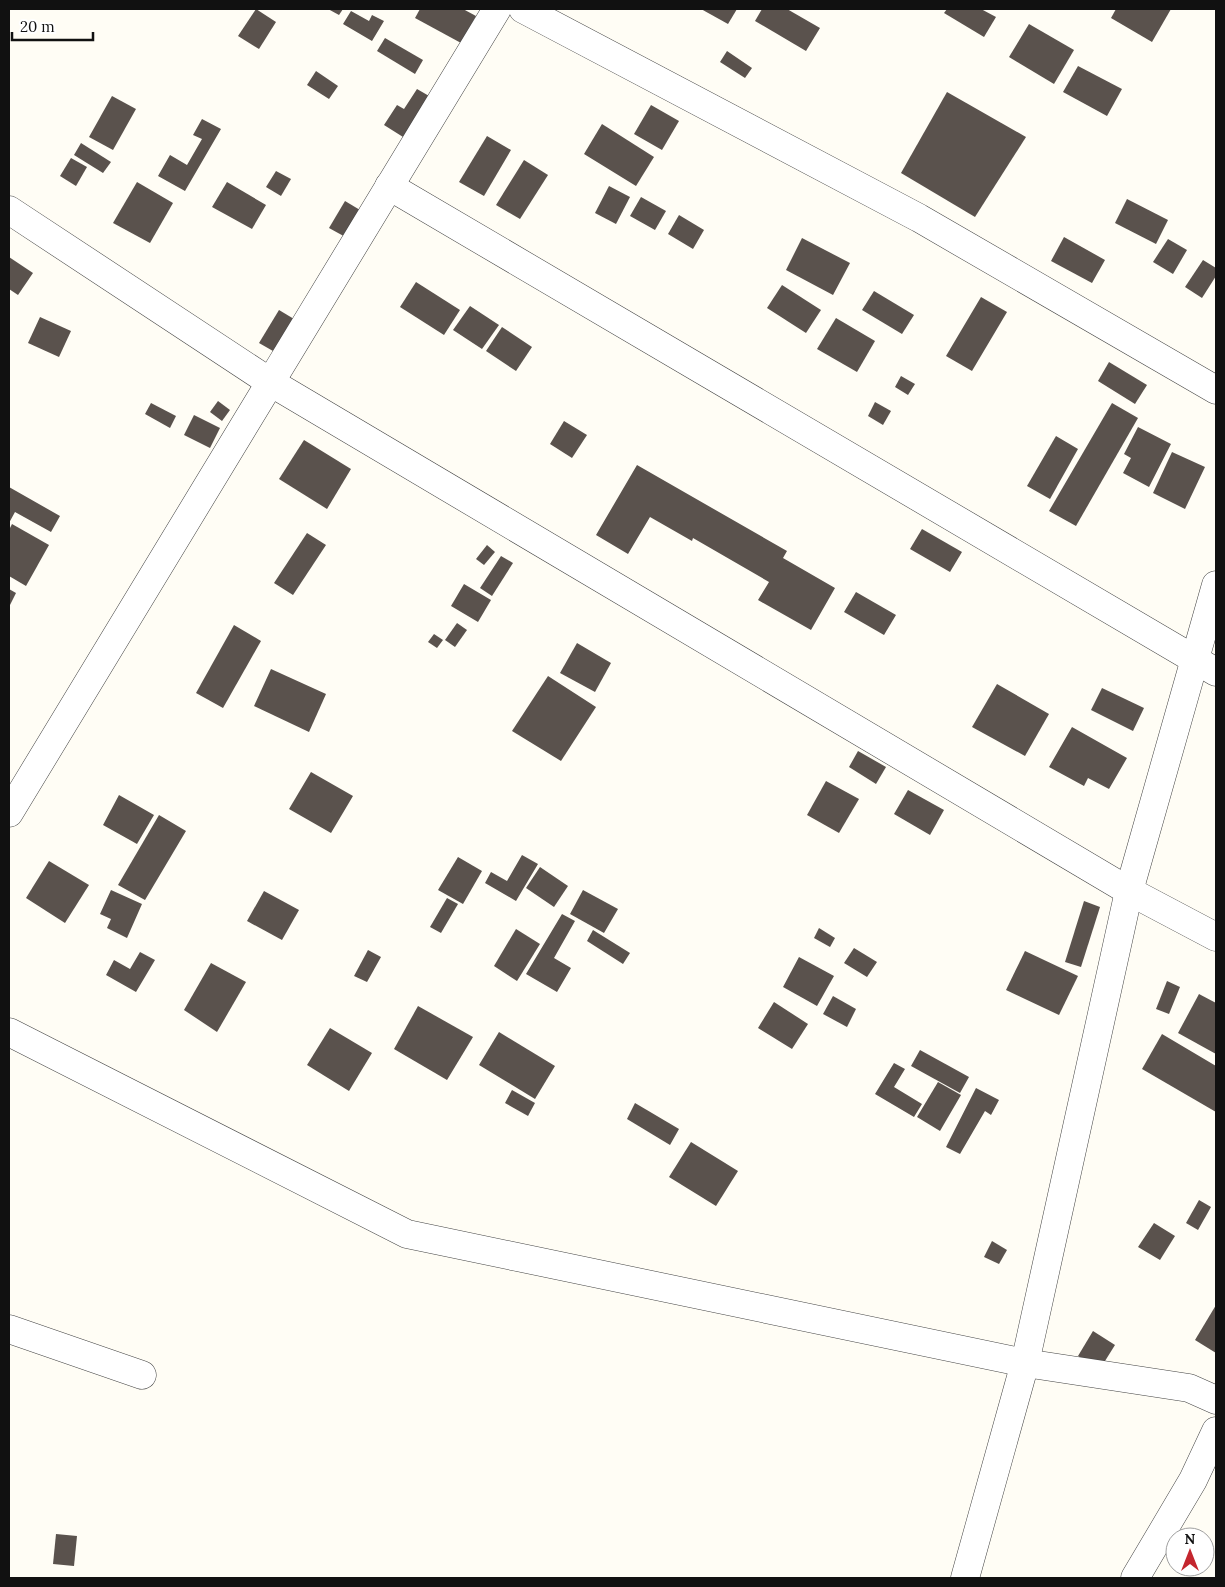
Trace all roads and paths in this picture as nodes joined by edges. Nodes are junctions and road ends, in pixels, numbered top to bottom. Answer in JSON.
{"nodes":[{"id":1,"x":497,"y":9,"type":"edge"},
{"id":2,"x":523,"y":9,"type":"edge"},
{"id":3,"x":389,"y":186,"type":"junction"},
{"id":4,"x":9,"y":210,"type":"edge"},
{"id":5,"x":270,"y":382,"type":"junction"},
{"id":6,"x":1216,"y":390,"type":"edge"},
{"id":7,"x":1216,"y":585,"type":"edge"},
{"id":8,"x":1206,"y":666,"type":"edge"},
{"id":9,"x":9,"y":813,"type":"edge"},
{"id":10,"x":1130,"y":891,"type":"junction"},
{"id":11,"x":1216,"y":937,"type":"edge"},
{"id":12,"x":9,"y":1032,"type":"edge"},
{"id":13,"x":9,"y":1329,"type":"edge"},
{"id":14,"x":1025,"y":1363,"type":"junction"},
{"id":15,"x":142,"y":1375,"type":"dead end"},
{"id":16,"x":1216,"y":1400,"type":"edge"},
{"id":17,"x":1216,"y":1430,"type":"edge"},
{"id":18,"x":965,"y":1578,"type":"edge"},
{"id":19,"x":1135,"y":1578,"type":"edge"}],
"edges":[{"from":1,"to":3,"type":"street"},
{"from":2,"to":6,"type":"street"},
{"from":3,"to":5,"type":"street"},
{"from":3,"to":8,"type":"street"},
{"from":4,"to":5,"type":"street"},
{"from":5,"to":9,"type":"street"},
{"from":5,"to":10,"type":"street"},
{"from":7,"to":8,"type":"street"},
{"from":8,"to":10,"type":"street"},
{"from":10,"to":11,"type":"street"},
{"from":10,"to":14,"type":"street"},
{"from":12,"to":14,"type":"street"},
{"from":13,"to":15,"type":"street"},
{"from":14,"to":16,"type":"street"},
{"from":14,"to":18,"type":"street"},
{"from":17,"to":19,"type":"street"}]}
